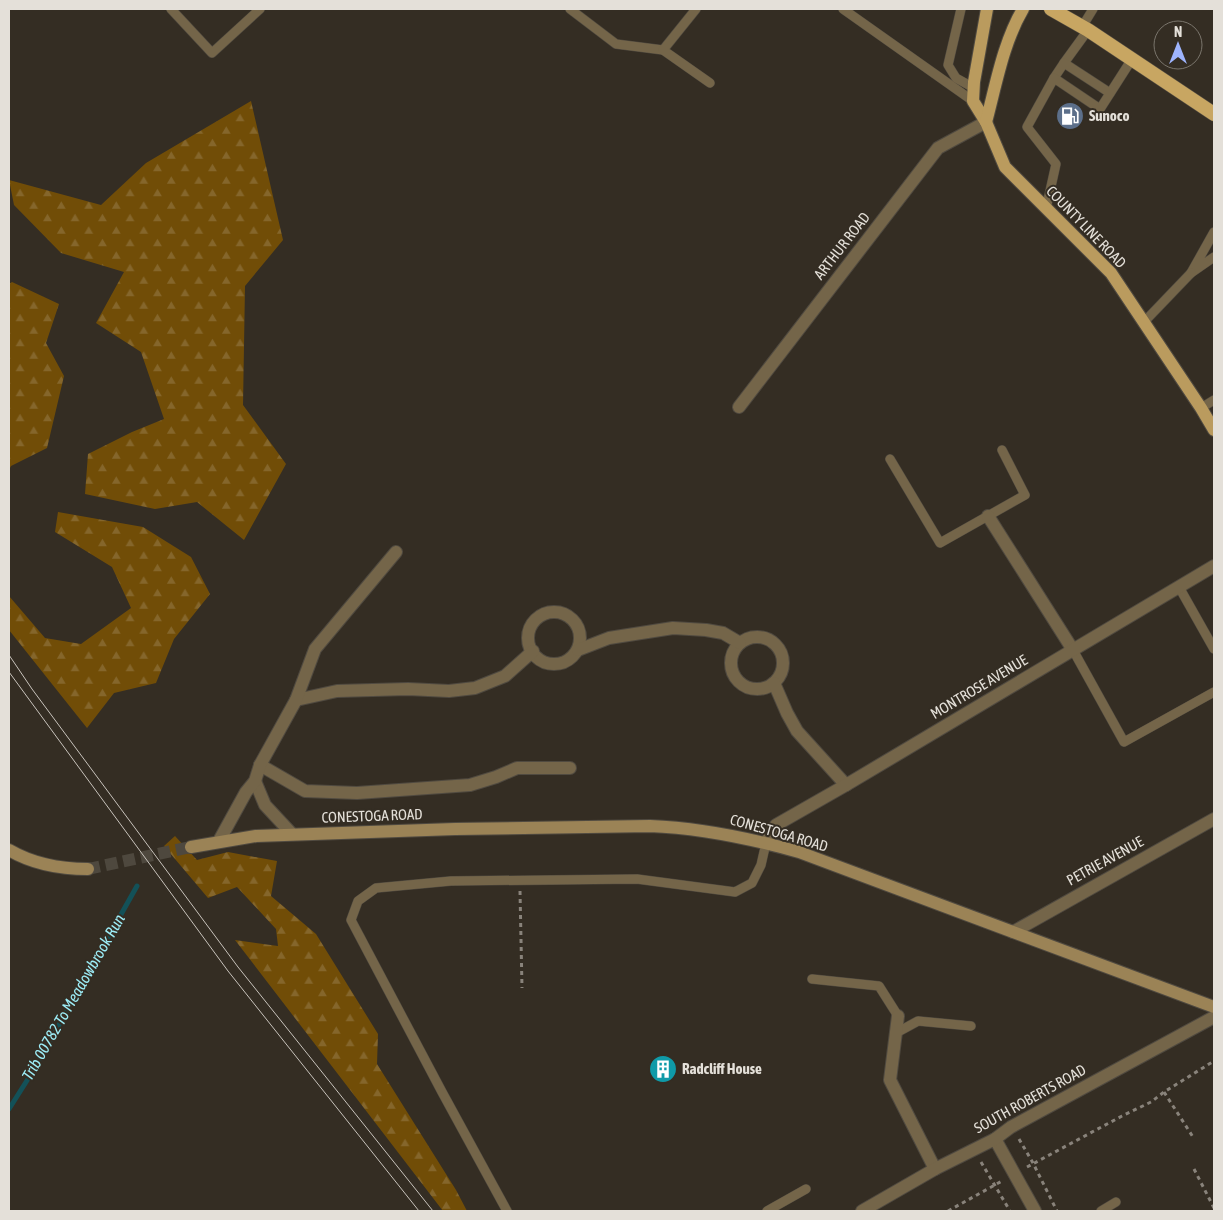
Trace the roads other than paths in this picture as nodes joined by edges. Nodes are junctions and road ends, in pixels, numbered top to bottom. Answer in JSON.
{"nodes":[{"id":1,"x":171,"y":9,"type":"edge"},
{"id":2,"x":260,"y":9,"type":"edge"},
{"id":3,"x":570,"y":9,"type":"edge"},
{"id":4,"x":696,"y":9,"type":"edge"},
{"id":5,"x":843,"y":9,"type":"edge"},
{"id":6,"x":961,"y":9,"type":"edge"},
{"id":7,"x":987,"y":9,"type":"edge"},
{"id":8,"x":1023,"y":9,"type":"edge"},
{"id":9,"x":1051,"y":9,"type":"edge"},
{"id":10,"x":1093,"y":9,"type":"edge"},
{"id":11,"x":1085,"y":28,"type":"junction"},
{"id":12,"x":663,"y":50,"type":"junction"},
{"id":13,"x":1132,"y":59,"type":"junction"},
{"id":14,"x":1064,"y":63,"type":"junction"},
{"id":15,"x":1054,"y":78,"type":"junction"},
{"id":16,"x":710,"y":83,"type":"dead end"},
{"id":17,"x":1110,"y":93,"type":"junction"},
{"id":18,"x":973,"y":95,"type":"junction"},
{"id":19,"x":1214,"y":114,"type":"edge"},
{"id":20,"x":986,"y":122,"type":"junction"},
{"id":21,"x":1046,"y":209,"type":"junction"},
{"id":22,"x":1214,"y":232,"type":"edge"},
{"id":23,"x":1214,"y":258,"type":"edge"},
{"id":24,"x":1191,"y":273,"type":"junction"},
{"id":25,"x":1144,"y":322,"type":"junction"},
{"id":26,"x":1214,"y":400,"type":"edge"},
{"id":27,"x":738,"y":407,"type":"dead end"},
{"id":28,"x":1202,"y":408,"type":"junction"},
{"id":29,"x":1214,"y":430,"type":"edge"},
{"id":30,"x":1002,"y":450,"type":"dead end"},
{"id":31,"x":890,"y":459,"type":"dead end"},
{"id":32,"x":988,"y":516,"type":"junction"},
{"id":33,"x":396,"y":552,"type":"dead end"},
{"id":34,"x":1214,"y":566,"type":"edge"},
{"id":35,"x":1179,"y":587,"type":"junction"},
{"id":36,"x":740,"y":643,"type":"junction"},
{"id":37,"x":1214,"y":649,"type":"edge"},
{"id":38,"x":578,"y":650,"type":"junction"},
{"id":39,"x":1073,"y":650,"type":"junction"},
{"id":40,"x":533,"y":651,"type":"junction"},
{"id":41,"x":774,"y":682,"type":"junction"},
{"id":42,"x":1214,"y":692,"type":"edge"},
{"id":43,"x":296,"y":700,"type":"junction"},
{"id":44,"x":260,"y":765,"type":"junction"},
{"id":45,"x":570,"y":768,"type":"dead end"},
{"id":46,"x":255,"y":780,"type":"junction"},
{"id":47,"x":846,"y":785,"type":"junction"},
{"id":48,"x":1214,"y":819,"type":"edge"},
{"id":49,"x":292,"y":834,"type":"junction"},
{"id":50,"x":219,"y":841,"type":"junction"},
{"id":51,"x":766,"y":843,"type":"junction"},
{"id":52,"x":191,"y":847,"type":"tunnel mouth"},
{"id":53,"x":9,"y":850,"type":"edge"},
{"id":54,"x":88,"y":869,"type":"tunnel mouth"},
{"id":55,"x":1012,"y":932,"type":"junction"},
{"id":56,"x":812,"y":979,"type":"dead end"},
{"id":57,"x":1214,"y":1006,"type":"edge"},
{"id":58,"x":898,"y":1016,"type":"joint"},
{"id":59,"x":1214,"y":1017,"type":"edge"},
{"id":60,"x":971,"y":1026,"type":"dead end"},
{"id":61,"x":896,"y":1033,"type":"junction"},
{"id":62,"x":995,"y":1139,"type":"junction"},
{"id":63,"x":935,"y":1170,"type":"junction"},
{"id":64,"x":806,"y":1189,"type":"dead end"},
{"id":65,"x":1116,"y":1202,"type":"dead end"},
{"id":66,"x":507,"y":1211,"type":"edge"},
{"id":67,"x":767,"y":1211,"type":"edge"},
{"id":68,"x":862,"y":1211,"type":"edge"},
{"id":69,"x":1035,"y":1211,"type":"edge"},
{"id":70,"x":1101,"y":1211,"type":"edge"}],
"edges":[{"from":1,"to":2,"type":"lane"},
{"from":3,"to":12,"type":"lane"},
{"from":4,"to":12,"type":"lane"},
{"from":5,"to":18,"type":"lane"},
{"from":6,"to":18,"type":"lane"},
{"from":7,"to":18,"type":"main road"},
{"from":8,"to":20,"type":"main road"},
{"from":9,"to":11,"type":"highway"},
{"from":10,"to":11,"type":"lane"},
{"from":11,"to":13,"type":"highway"},
{"from":11,"to":14,"type":"lane"},
{"from":12,"to":16,"type":"lane"},
{"from":13,"to":17,"type":"lane"},
{"from":13,"to":19,"type":"highway"},
{"from":14,"to":15,"type":"lane"},
{"from":14,"to":17,"type":"lane"},
{"from":15,"to":17,"type":"lane"},
{"from":15,"to":21,"type":"lane"},
{"from":18,"to":20,"type":"main road","name":"COUNTY LINE ROAD"},
{"from":20,"to":21,"type":"main road","name":"COUNTY LINE ROAD"},
{"from":20,"to":27,"type":"street","name":"ARTHUR ROAD"},
{"from":21,"to":25,"type":"main road","name":"COUNTY LINE ROAD"},
{"from":22,"to":24,"type":"lane"},
{"from":23,"to":24,"type":"lane"},
{"from":24,"to":25,"type":"lane"},
{"from":25,"to":28,"type":"main road","name":"COUNTY LINE ROAD"},
{"from":26,"to":28,"type":"lane"},
{"from":28,"to":29,"type":"main road","name":"COUNTY LINE ROAD"},
{"from":30,"to":32,"type":"lane"},
{"from":31,"to":32,"type":"lane"},
{"from":32,"to":39,"type":"street"},
{"from":33,"to":43,"type":"street"},
{"from":34,"to":35,"type":"street","name":"MONTROSE AVENUE"},
{"from":35,"to":37,"type":"lane"},
{"from":35,"to":39,"type":"street","name":"MONTROSE AVENUE"},
{"from":36,"to":38,"type":"street"},
{"from":36,"to":41,"type":"street"},
{"from":36,"to":41,"type":"street"},
{"from":38,"to":40,"type":"street"},
{"from":38,"to":40,"type":"street"},
{"from":39,"to":42,"type":"lane"},
{"from":39,"to":47,"type":"street","name":"MONTROSE AVENUE"},
{"from":40,"to":43,"type":"street"},
{"from":41,"to":47,"type":"street"},
{"from":43,"to":44,"type":"street"},
{"from":44,"to":45,"type":"street"},
{"from":44,"to":46,"type":"street"},
{"from":46,"to":49,"type":"street"},
{"from":46,"to":50,"type":"street"},
{"from":47,"to":51,"type":"street","name":"MONTROSE AVENUE"},
{"from":48,"to":55,"type":"street","name":"PETRIE AVENUE"},
{"from":49,"to":50,"type":"main road","name":"CONESTOGA ROAD"},
{"from":49,"to":51,"type":"main road","name":"CONESTOGA ROAD"},
{"from":50,"to":52,"type":"main road","name":"CONESTOGA ROAD"},
{"from":51,"to":55,"type":"main road","name":"CONESTOGA ROAD"},
{"from":51,"to":66,"type":"lane"},
{"from":53,"to":54,"type":"main road"},
{"from":55,"to":57,"type":"main road","name":"CONESTOGA ROAD"},
{"from":56,"to":58,"type":"lane"},
{"from":58,"to":61,"type":"street"},
{"from":59,"to":62,"type":"street","name":"SOUTH ROBERTS ROAD"},
{"from":60,"to":61,"type":"lane"},
{"from":61,"to":63,"type":"street"},
{"from":62,"to":63,"type":"street","name":"SOUTH ROBERTS ROAD"},
{"from":62,"to":69,"type":"street"},
{"from":63,"to":68,"type":"street","name":"SOUTH ROBERTS ROAD"},
{"from":64,"to":67,"type":"lane"},
{"from":65,"to":70,"type":"lane"}]}
